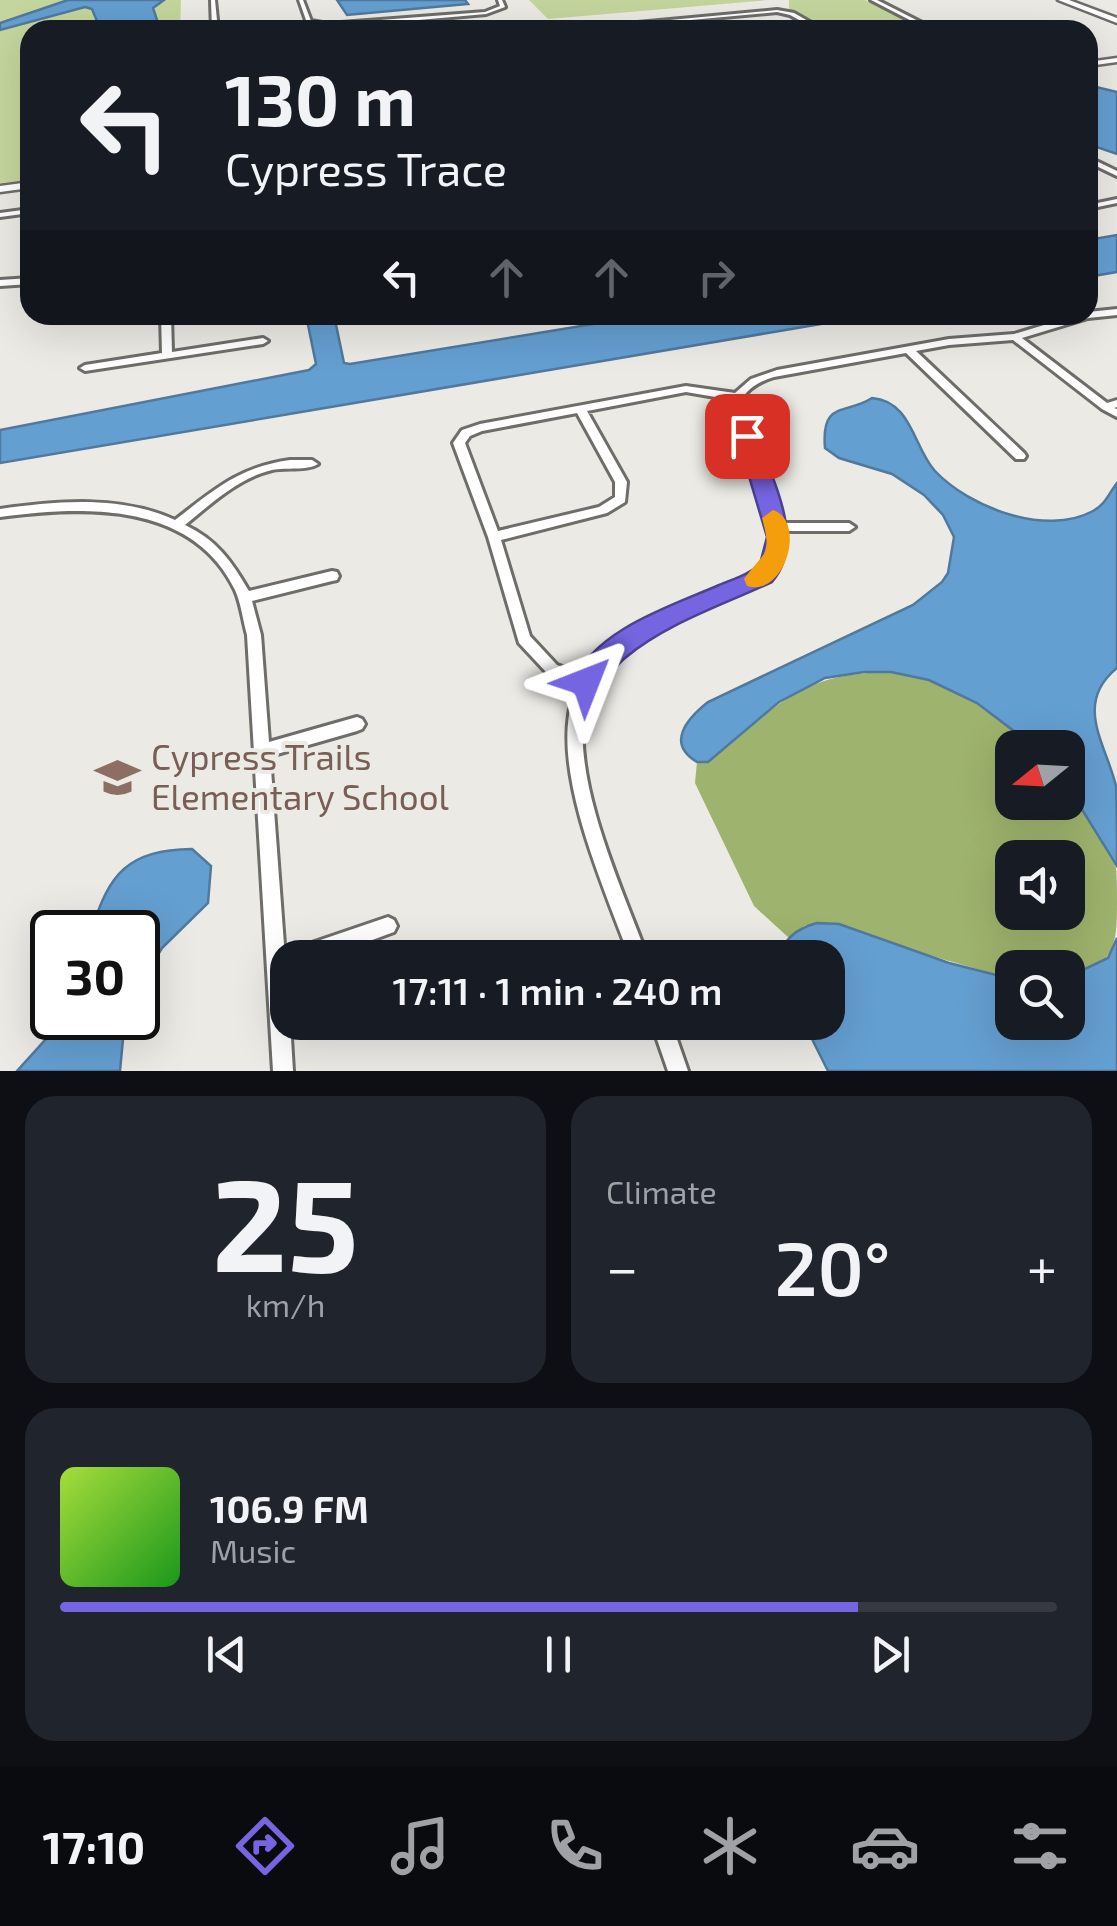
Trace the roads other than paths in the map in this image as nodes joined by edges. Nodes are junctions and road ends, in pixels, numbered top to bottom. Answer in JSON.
{"nodes":[{"id":1,"x":500,"y":0,"type":"edge"},
{"id":2,"x":873,"y":0,"type":"edge"},
{"id":3,"x":1062,"y":0,"type":"edge"},
{"id":4,"x":1079,"y":1,"type":"edge"},
{"id":5,"x":1117,"y":18,"type":"edge"},
{"id":6,"x":407,"y":20,"type":"edge"},
{"id":7,"x":678,"y":20,"type":"edge"},
{"id":8,"x":800,"y":20,"type":"edge"},
{"id":9,"x":914,"y":20,"type":"edge"},
{"id":10,"x":166,"y":325,"type":"edge"},
{"id":11,"x":1054,"y":325,"type":"edge"},
{"id":12,"x":1014,"y":337,"type":"junction"},
{"id":13,"x":263,"y":341,"type":"dead end"},
{"id":14,"x":908,"y":349,"type":"junction"},
{"id":15,"x":167,"y":356,"type":"junction"},
{"id":16,"x":85,"y":368,"type":"dead end"},
{"id":17,"x":738,"y":396,"type":"junction"},
{"id":18,"x":1111,"y":405,"type":"edge"},
{"id":19,"x":581,"y":410,"type":"junction"},
{"id":20,"x":1117,"y":414,"type":"edge"},
{"id":21,"x":1020,"y":456,"type":"dead end"},
{"id":22,"x":312,"y":464,"type":"dead end"},
{"id":23,"x":0,"y":514,"type":"edge"},
{"id":24,"x":177,"y":525,"type":"junction"},
{"id":25,"x":776,"y":527,"type":"junction"},
{"id":26,"x":849,"y":527,"type":"dead end"},
{"id":27,"x":494,"y":537,"type":"junction"},
{"id":28,"x":332,"y":576,"type":"dead end"},
{"id":29,"x":246,"y":596,"type":"junction"},
{"id":30,"x":586,"y":682,"type":"junction"},
{"id":31,"x":356,"y":724,"type":"dead end"},
{"id":32,"x":262,"y":751,"type":"junction"},
{"id":33,"x":388,"y":926,"type":"dead end"},
{"id":34,"x":284,"y":940,"type":"edge"},
{"id":35,"x":346,"y":940,"type":"edge"},
{"id":36,"x":633,"y":940,"type":"edge"},
{"id":37,"x":283,"y":1040,"type":"edge"},
{"id":38,"x":667,"y":1040,"type":"edge"},
{"id":39,"x":282,"y":1071,"type":"edge"},
{"id":40,"x":678,"y":1071,"type":"edge"}],
"edges":[{"from":1,"to":6,"type":"street"},
{"from":2,"to":9,"type":"street"},
{"from":3,"to":5,"type":"highway"},
{"from":4,"to":5,"type":"highway"},
{"from":7,"to":8,"type":"street"},
{"from":10,"to":15,"type":"street"},
{"from":11,"to":12,"type":"street"},
{"from":12,"to":14,"type":"street"},
{"from":12,"to":18,"type":"street"},
{"from":13,"to":15,"type":"street"},
{"from":14,"to":17,"type":"street"},
{"from":14,"to":21,"type":"street"},
{"from":15,"to":16,"type":"street"},
{"from":17,"to":19,"type":"street"},
{"from":17,"to":25,"type":"street"},
{"from":18,"to":20,"type":"street"},
{"from":19,"to":27,"type":"street"},
{"from":19,"to":27,"type":"street"},
{"from":22,"to":24,"type":"street"},
{"from":23,"to":24,"type":"street"},
{"from":24,"to":29,"type":"street"},
{"from":25,"to":26,"type":"street"},
{"from":25,"to":30,"type":"street"},
{"from":27,"to":30,"type":"street"},
{"from":28,"to":29,"type":"street"},
{"from":29,"to":32,"type":"street"},
{"from":30,"to":36,"type":"street"},
{"from":31,"to":32,"type":"street"},
{"from":32,"to":34,"type":"street"},
{"from":33,"to":35,"type":"street"},
{"from":37,"to":39,"type":"street"},
{"from":38,"to":40,"type":"street"}]}
